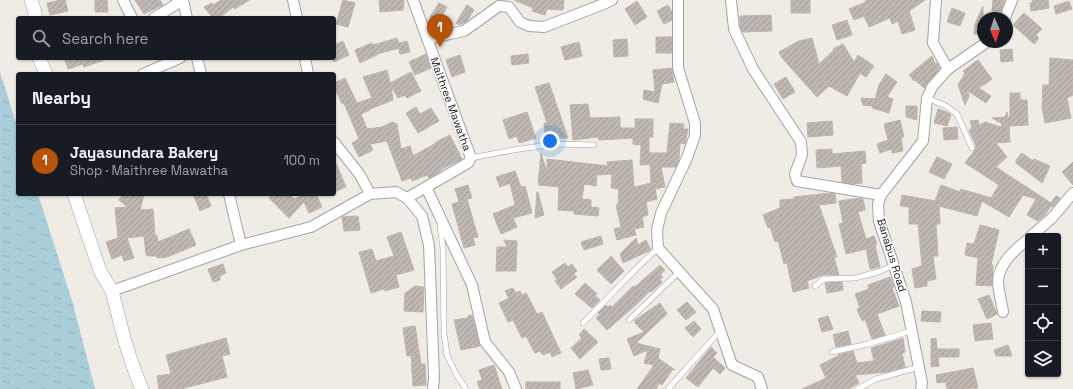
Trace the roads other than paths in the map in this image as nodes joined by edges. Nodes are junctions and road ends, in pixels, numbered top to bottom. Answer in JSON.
{"nodes":[{"id":1,"x":31,"y":0,"type":"edge"},
{"id":2,"x":123,"y":0,"type":"edge"},
{"id":3,"x":183,"y":0,"type":"edge"},
{"id":4,"x":293,"y":0,"type":"edge"},
{"id":5,"x":413,"y":0,"type":"edge"},
{"id":6,"x":612,"y":0,"type":"edge"},
{"id":7,"x":678,"y":0,"type":"edge"},
{"id":8,"x":731,"y":0,"type":"edge"},
{"id":9,"x":936,"y":0,"type":"edge"},
{"id":10,"x":1012,"y":0,"type":"edge"},
{"id":11,"x":1007,"y":12,"type":"edge"},
{"id":12,"x":35,"y":16,"type":"edge"},
{"id":13,"x":131,"y":16,"type":"edge"},
{"id":14,"x":157,"y":16,"type":"edge"},
{"id":15,"x":187,"y":16,"type":"edge"},
{"id":16,"x":297,"y":16,"type":"edge"},
{"id":17,"x":427,"y":39,"type":"junction"},
{"id":18,"x":979,"y":48,"type":"edge"},
{"id":19,"x":40,"y":60,"type":"edge"},
{"id":20,"x":175,"y":60,"type":"edge"},
{"id":21,"x":198,"y":60,"type":"edge"},
{"id":22,"x":305,"y":60,"type":"edge"},
{"id":23,"x":948,"y":70,"type":"junction"},
{"id":24,"x":45,"y":72,"type":"edge"},
{"id":25,"x":148,"y":72,"type":"edge"},
{"id":26,"x":200,"y":72,"type":"edge"},
{"id":27,"x":308,"y":72,"type":"edge"},
{"id":28,"x":926,"y":98,"type":"junction"},
{"id":29,"x":336,"y":145,"type":"edge"},
{"id":30,"x":594,"y":145,"type":"dead end"},
{"id":31,"x":972,"y":148,"type":"dead end"},
{"id":32,"x":471,"y":158,"type":"junction"},
{"id":33,"x":426,"y":187,"type":"junction"},
{"id":34,"x":1073,"y":193,"type":"edge"},
{"id":35,"x":370,"y":194,"type":"junction"},
{"id":36,"x":881,"y":195,"type":"junction"},
{"id":37,"x":75,"y":196,"type":"edge"},
{"id":38,"x":229,"y":196,"type":"edge"},
{"id":39,"x":407,"y":198,"type":"junction"},
{"id":40,"x":438,"y":213,"type":"junction"},
{"id":41,"x":1034,"y":233,"type":"edge"},
{"id":42,"x":1025,"y":241,"type":"edge"},
{"id":43,"x":241,"y":245,"type":"junction"},
{"id":44,"x":658,"y":248,"type":"junction"},
{"id":45,"x":894,"y":265,"type":"junction"},
{"id":46,"x":680,"y":271,"type":"junction"},
{"id":47,"x":815,"y":286,"type":"dead end"},
{"id":48,"x":112,"y":291,"type":"junction"},
{"id":49,"x":1003,"y":312,"type":"dead end"},
{"id":50,"x":629,"y":320,"type":"dead end"},
{"id":51,"x":583,"y":323,"type":"dead end"},
{"id":52,"x":720,"y":331,"type":"junction"},
{"id":53,"x":911,"y":331,"type":"junction"},
{"id":54,"x":832,"y":352,"type":"dead end"},
{"id":55,"x":918,"y":367,"type":"junction"},
{"id":56,"x":142,"y":389,"type":"edge"},
{"id":57,"x":433,"y":389,"type":"edge"},
{"id":58,"x":466,"y":389,"type":"edge"},
{"id":59,"x":516,"y":389,"type":"edge"},
{"id":60,"x":668,"y":389,"type":"edge"},
{"id":61,"x":762,"y":389,"type":"edge"},
{"id":62,"x":858,"y":389,"type":"edge"},
{"id":63,"x":921,"y":389,"type":"edge"}],
"edges":[{"from":1,"to":12,"type":"street"},
{"from":2,"to":13,"type":"street"},
{"from":3,"to":14,"type":"street"},
{"from":3,"to":15,"type":"street"},
{"from":4,"to":16,"type":"street"},
{"from":5,"to":17,"type":"street","name":"Maithree Mawatha"},
{"from":6,"to":17,"type":"street"},
{"from":7,"to":44,"type":"street"},
{"from":8,"to":36,"type":"street"},
{"from":9,"to":23,"type":"street"},
{"from":10,"to":11,"type":"street"},
{"from":17,"to":32,"type":"street","name":"Maithree Mawatha"},
{"from":18,"to":23,"type":"street"},
{"from":19,"to":24,"type":"street"},
{"from":20,"to":25,"type":"street"},
{"from":21,"to":26,"type":"street"},
{"from":22,"to":27,"type":"street"},
{"from":23,"to":28,"type":"street"},
{"from":28,"to":31,"type":"lane"},
{"from":28,"to":36,"type":"street"},
{"from":29,"to":35,"type":"street"},
{"from":30,"to":32,"type":"lane"},
{"from":32,"to":33,"type":"street","name":"Maithree Mawatha"},
{"from":33,"to":39,"type":"street","name":"Maithree Mawatha"},
{"from":33,"to":40,"type":"street"},
{"from":34,"to":41,"type":"street"},
{"from":35,"to":39,"type":"street"},
{"from":35,"to":43,"type":"street"},
{"from":36,"to":45,"type":"street","name":"Banabus Road"},
{"from":37,"to":48,"type":"street"},
{"from":38,"to":43,"type":"street"},
{"from":39,"to":57,"type":"street"},
{"from":40,"to":58,"type":"lane"},
{"from":40,"to":59,"type":"street"},
{"from":42,"to":49,"type":"street"},
{"from":43,"to":48,"type":"street"},
{"from":44,"to":46,"type":"street"},
{"from":44,"to":51,"type":"lane"},
{"from":45,"to":47,"type":"lane"},
{"from":45,"to":53,"type":"street","name":"Banabus Road"},
{"from":46,"to":50,"type":"lane"},
{"from":46,"to":52,"type":"street"},
{"from":48,"to":56,"type":"street"},
{"from":52,"to":60,"type":"lane"},
{"from":52,"to":61,"type":"street"},
{"from":53,"to":54,"type":"lane"},
{"from":53,"to":55,"type":"street","name":"Banabus Road"},
{"from":55,"to":62,"type":"lane"},
{"from":55,"to":63,"type":"street","name":"Banabus Road"}]}
